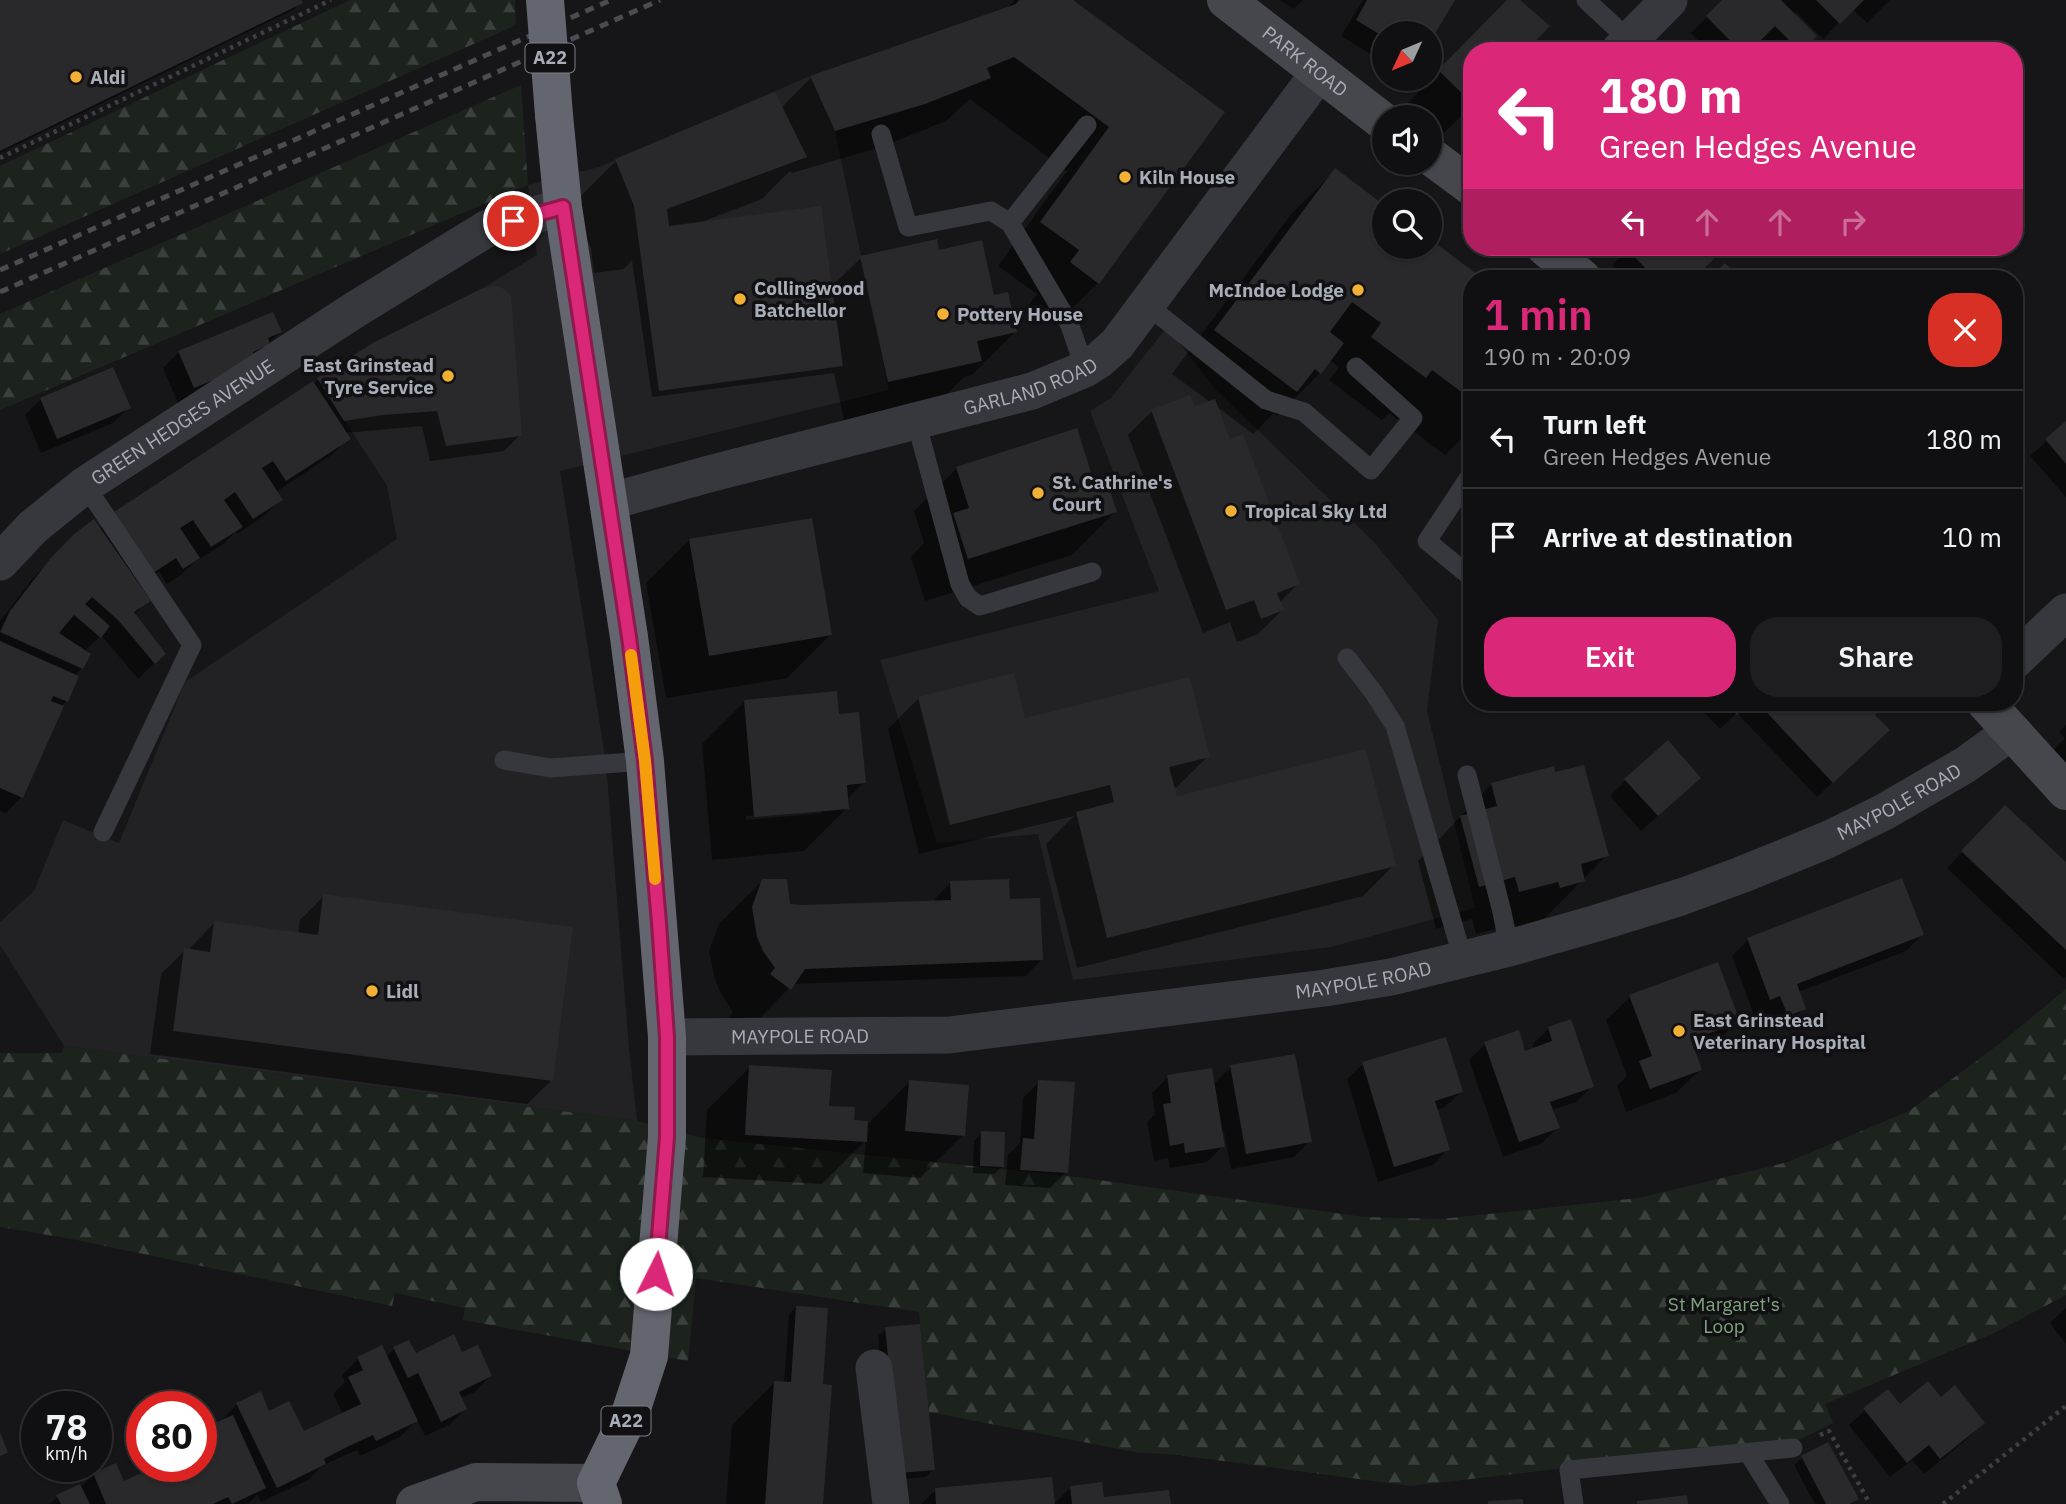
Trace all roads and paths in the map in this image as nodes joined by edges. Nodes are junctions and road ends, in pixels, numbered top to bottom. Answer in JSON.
{"nodes":[{"id":1,"x":331,"y":0,"type":"edge"},
{"id":2,"x":545,"y":0,"type":"edge"},
{"id":3,"x":1226,"y":0,"type":"edge"},
{"id":4,"x":1586,"y":0,"type":"edge"},
{"id":5,"x":1669,"y":0,"type":"edge"},
{"id":6,"x":1621,"y":42,"type":"edge"},
{"id":7,"x":1627,"y":42,"type":"edge"},
{"id":8,"x":1319,"y":73,"type":"junction"},
{"id":9,"x":1372,"y":113,"type":"edge"},
{"id":10,"x":1087,"y":125,"type":"dead end"},
{"id":11,"x":881,"y":135,"type":"dead end"},
{"id":12,"x":0,"y":158,"type":"edge"},
{"id":13,"x":1442,"y":165,"type":"edge"},
{"id":14,"x":1463,"y":180,"type":"edge"},
{"id":15,"x":563,"y":207,"type":"junction"},
{"id":16,"x":1010,"y":223,"type":"junction"},
{"id":17,"x":1556,"y":256,"type":"edge"},
{"id":18,"x":1572,"y":270,"type":"edge"},
{"id":19,"x":1147,"y":305,"type":"junction"},
{"id":20,"x":1356,"y":367,"type":"dead end"},
{"id":21,"x":1085,"y":369,"type":"junction"},
{"id":22,"x":916,"y":421,"type":"junction"},
{"id":23,"x":85,"y":485,"type":"junction"},
{"id":24,"x":1463,"y":487,"type":"edge"},
{"id":25,"x":608,"y":502,"type":"junction"},
{"id":26,"x":0,"y":562,"type":"edge"},
{"id":27,"x":1463,"y":571,"type":"edge"},
{"id":28,"x":1092,"y":572,"type":"dead end"},
{"id":29,"x":2066,"y":612,"type":"edge"},
{"id":30,"x":2023,"y":653,"type":"edge"},
{"id":31,"x":1347,"y":658,"type":"dead end"},
{"id":32,"x":1993,"y":711,"type":"edge"},
{"id":33,"x":2011,"y":732,"type":"junction"},
{"id":34,"x":504,"y":760,"type":"dead end"},
{"id":35,"x":645,"y":761,"type":"junction"},
{"id":36,"x":1467,"y":775,"type":"dead end"},
{"id":37,"x":2066,"y":792,"type":"edge"},
{"id":38,"x":103,"y":832,"type":"dead end"},
{"id":39,"x":1509,"y":948,"type":"junction"},
{"id":40,"x":1463,"y":959,"type":"junction"},
{"id":41,"x":667,"y":1037,"type":"junction"},
{"id":42,"x":874,"y":1367,"type":"dead end"},
{"id":43,"x":2066,"y":1406,"type":"edge"},
{"id":44,"x":1793,"y":1448,"type":"joint"},
{"id":45,"x":1749,"y":1454,"type":"junction"},
{"id":46,"x":600,"y":1493,"type":"edge"},
{"id":47,"x":415,"y":1504,"type":"edge"},
{"id":48,"x":891,"y":1504,"type":"edge"},
{"id":49,"x":1574,"y":1504,"type":"edge"},
{"id":50,"x":1780,"y":1504,"type":"edge"},
{"id":51,"x":1870,"y":1504,"type":"edge"},
{"id":52,"x":1943,"y":1504,"type":"edge"}],
"edges":[{"from":1,"to":12,"type":"path"},
{"from":2,"to":15,"type":"highway","number":"A22","bridge":true},
{"from":3,"to":8,"type":"street","name":"PARK ROAD"},
{"from":4,"to":6,"type":"lane"},
{"from":5,"to":7,"type":"street"},
{"from":8,"to":9,"type":"street","name":"PARK ROAD"},
{"from":8,"to":19,"type":"street","name":"GARLAND ROAD"},
{"from":10,"to":16,"type":"lane"},
{"from":11,"to":16,"type":"lane"},
{"from":13,"to":14,"type":"street"},
{"from":15,"to":23,"type":"street","name":"GREEN HEDGES AVENUE"},
{"from":15,"to":25,"type":"highway","number":"A22"},
{"from":16,"to":21,"type":"lane"},
{"from":17,"to":18,"type":"street"},
{"from":19,"to":20,"type":"lane"},
{"from":19,"to":21,"type":"street","name":"GARLAND ROAD"},
{"from":21,"to":22,"type":"street","name":"GARLAND ROAD"},
{"from":22,"to":25,"type":"street","name":"GARLAND ROAD"},
{"from":22,"to":28,"type":"lane"},
{"from":23,"to":26,"type":"street","name":"GREEN HEDGES AVENUE"},
{"from":23,"to":38,"type":"lane"},
{"from":24,"to":27,"type":"lane"},
{"from":25,"to":35,"type":"highway","number":"A22"},
{"from":29,"to":30,"type":"street"},
{"from":31,"to":40,"type":"lane"},
{"from":32,"to":33,"type":"street"},
{"from":33,"to":37,"type":"street"},
{"from":33,"to":39,"type":"street","name":"MAYPOLE ROAD"},
{"from":34,"to":35,"type":"lane"},
{"from":35,"to":41,"type":"highway","number":"A22"},
{"from":36,"to":39,"type":"lane"},
{"from":39,"to":40,"type":"street","name":"MAYPOLE ROAD"},
{"from":40,"to":41,"type":"street","name":"MAYPOLE ROAD"},
{"from":41,"to":46,"type":"highway","number":"A22"},
{"from":42,"to":48,"type":"street"},
{"from":43,"to":52,"type":"path"},
{"from":44,"to":45,"type":"lane"},
{"from":44,"to":51,"type":"path"},
{"from":45,"to":49,"type":"lane"},
{"from":45,"to":50,"type":"lane"},
{"from":46,"to":47,"type":"street"}]}
